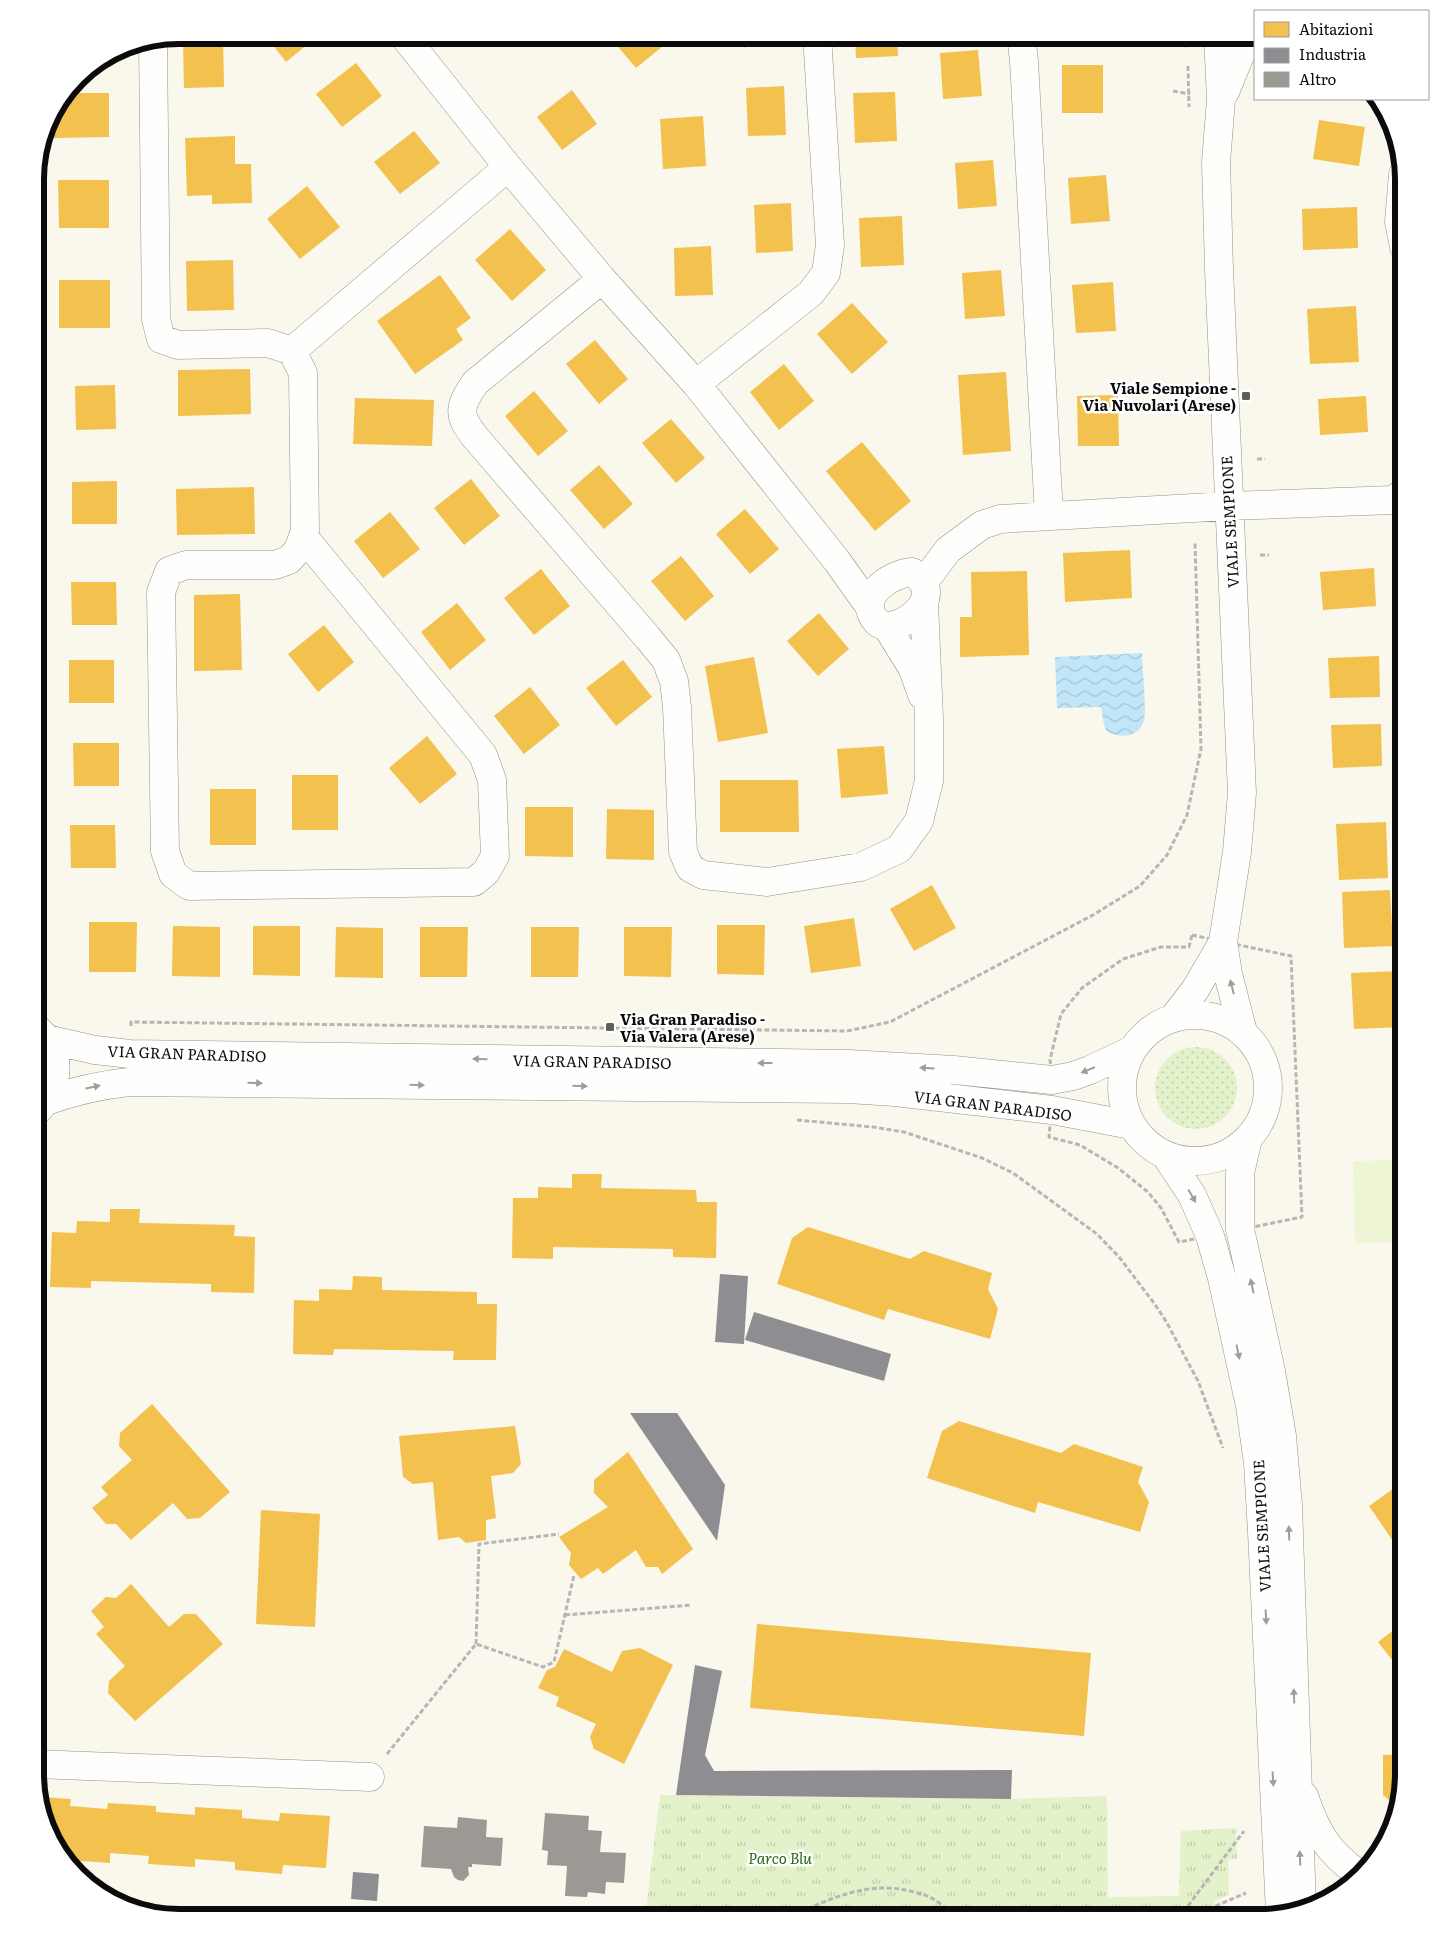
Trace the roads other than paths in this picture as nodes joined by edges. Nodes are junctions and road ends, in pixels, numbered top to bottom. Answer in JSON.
{"nodes":[{"id":1,"x":410,"y":44,"type":"edge"},
{"id":2,"x":818,"y":44,"type":"edge"},
{"id":3,"x":1022,"y":44,"type":"edge"},
{"id":4,"x":1218,"y":44,"type":"edge"},
{"id":5,"x":1246,"y":44,"type":"edge"},
{"id":6,"x":153,"y":46,"type":"edge"},
{"id":7,"x":1221,"y":100,"type":"junction"},
{"id":8,"x":508,"y":167,"type":"junction"},
{"id":9,"x":602,"y":279,"type":"junction"},
{"id":10,"x":292,"y":351,"type":"junction"},
{"id":11,"x":696,"y":384,"type":"junction"},
{"id":12,"x":1395,"y":503,"type":"edge"},
{"id":13,"x":1228,"y":506,"type":"junction"},
{"id":14,"x":1049,"y":515,"type":"junction"},
{"id":15,"x":303,"y":536,"type":"junction"},
{"id":16,"x":924,"y":592,"type":"junction"},
{"id":17,"x":872,"y":598,"type":"junction"},
{"id":18,"x":887,"y":627,"type":"junction"},
{"id":19,"x":929,"y":718,"type":"junction"},
{"id":20,"x":1235,"y":945,"type":"junction"},
{"id":21,"x":1174,"y":1017,"type":"junction"},
{"id":22,"x":1243,"y":1032,"type":"junction"},
{"id":23,"x":44,"y":1034,"type":"edge"},
{"id":24,"x":44,"y":1037,"type":"edge"},
{"id":25,"x":1132,"y":1050,"type":"junction"},
{"id":26,"x":44,"y":1101,"type":"edge"},
{"id":27,"x":44,"y":1105,"type":"edge"},
{"id":28,"x":1131,"y":1126,"type":"junction"},
{"id":29,"x":1248,"y":1139,"type":"junction"},
{"id":30,"x":1166,"y":1156,"type":"junction"},
{"id":31,"x":44,"y":1764,"type":"edge"},
{"id":32,"x":378,"y":1769,"type":"road end"},
{"id":33,"x":1297,"y":1774,"type":"junction"},
{"id":34,"x":1355,"y":1870,"type":"edge"},
{"id":35,"x":1302,"y":1903,"type":"edge"},
{"id":36,"x":1280,"y":1908,"type":"edge"}],
"edges":[{"from":1,"to":8,"type":"street"},
{"from":2,"to":11,"type":"street"},
{"from":3,"to":14,"type":"street"},
{"from":4,"to":7,"type":"street","name":"VIALE SEMPIONE"},
{"from":5,"to":7,"type":"street","name":"VIALE SEMPIONE"},
{"from":6,"to":10,"type":"street"},
{"from":7,"to":13,"type":"street","name":"VIALE SEMPIONE"},
{"from":8,"to":9,"type":"street"},
{"from":8,"to":10,"type":"street"},
{"from":9,"to":11,"type":"street"},
{"from":9,"to":19,"type":"street"},
{"from":10,"to":15,"type":"street"},
{"from":11,"to":17,"type":"street"},
{"from":12,"to":13,"type":"street"},
{"from":13,"to":14,"type":"street"},
{"from":13,"to":20,"type":"street","name":"VIALE SEMPIONE"},
{"from":14,"to":16,"type":"street"},
{"from":15,"to":15,"type":"street"},
{"from":16,"to":17,"type":"street"},
{"from":16,"to":18,"type":"street"},
{"from":16,"to":19,"type":"street"},
{"from":17,"to":18,"type":"street"},
{"from":18,"to":19,"type":"street"},
{"from":20,"to":21,"type":"street","name":"VIALE SEMPIONE"},
{"from":22,"to":20,"type":"street","name":"VIALE SEMPIONE","one_way":true},
{"from":21,"to":22,"type":"street"},
{"from":21,"to":25,"type":"street"},
{"from":22,"to":29,"type":"street"},
{"from":25,"to":23,"type":"street","name":"VIA GRAN PARADISO","one_way":true},
{"from":24,"to":26,"type":"street"},
{"from":25,"to":28,"type":"street"},
{"from":27,"to":28,"type":"street","name":"VIA GRAN PARADISO","one_way":true},
{"from":28,"to":30,"type":"street"},
{"from":29,"to":30,"type":"street"},
{"from":33,"to":29,"type":"street","name":"VIALE SEMPIONE","one_way":true},
{"from":30,"to":36,"type":"street","name":"VIALE SEMPIONE","one_way":true},
{"from":31,"to":32,"type":"street"},
{"from":33,"to":34,"type":"street"},
{"from":35,"to":33,"type":"street","name":"VIALE SEMPIONE","one_way":true}]}
